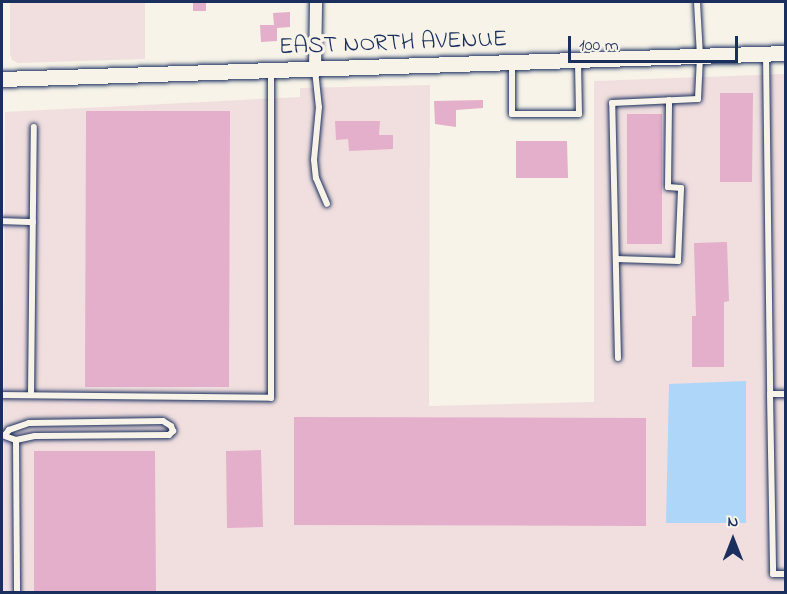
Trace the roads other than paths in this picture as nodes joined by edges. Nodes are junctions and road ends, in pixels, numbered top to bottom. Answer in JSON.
{"nodes":[{"id":1,"x":316,"y":2,"type":"edge"},
{"id":2,"x":697,"y":2,"type":"edge"},
{"id":3,"x":786,"y":52,"type":"edge"},
{"id":4,"x":766,"y":53,"type":"junction"},
{"id":5,"x":700,"y":56,"type":"junction"},
{"id":6,"x":578,"y":61,"type":"junction"},
{"id":7,"x":512,"y":62,"type":"junction"},
{"id":8,"x":315,"y":69,"type":"junction"},
{"id":9,"x":271,"y":70,"type":"junction"},
{"id":10,"x":2,"y":79,"type":"edge"},
{"id":11,"x":669,"y":100,"type":"junction"},
{"id":12,"x":34,"y":128,"type":"dead end"},
{"id":13,"x":327,"y":204,"type":"dead end"},
{"id":14,"x":2,"y":221,"type":"edge"},
{"id":15,"x":33,"y":222,"type":"junction"},
{"id":16,"x":616,"y":260,"type":"junction"},
{"id":17,"x":618,"y":358,"type":"dead end"},
{"id":18,"x":770,"y":394,"type":"junction"},
{"id":19,"x":786,"y":394,"type":"edge"},
{"id":20,"x":2,"y":395,"type":"edge"},
{"id":21,"x":31,"y":395,"type":"junction"},
{"id":22,"x":3,"y":435,"type":"edge"},
{"id":23,"x":16,"y":440,"type":"junction"},
{"id":24,"x":786,"y":574,"type":"edge"},
{"id":25,"x":17,"y":592,"type":"edge"}],
"edges":[{"from":1,"to":8,"type":"street"},
{"from":2,"to":5,"type":"lane"},
{"from":3,"to":4,"type":"street","name":"EAST NORTH AVENUE"},
{"from":4,"to":5,"type":"street","name":"EAST NORTH AVENUE"},
{"from":4,"to":18,"type":"lane"},
{"from":5,"to":6,"type":"street","name":"EAST NORTH AVENUE"},
{"from":5,"to":11,"type":"lane"},
{"from":6,"to":7,"type":"street","name":"EAST NORTH AVENUE"},
{"from":6,"to":7,"type":"lane"},
{"from":7,"to":8,"type":"street","name":"EAST NORTH AVENUE"},
{"from":8,"to":9,"type":"street","name":"EAST NORTH AVENUE"},
{"from":8,"to":13,"type":"lane"},
{"from":9,"to":10,"type":"street","name":"EAST NORTH AVENUE"},
{"from":9,"to":21,"type":"lane"},
{"from":11,"to":16,"type":"lane"},
{"from":11,"to":16,"type":"lane"},
{"from":12,"to":15,"type":"lane"},
{"from":14,"to":15,"type":"lane"},
{"from":15,"to":21,"type":"lane"},
{"from":16,"to":17,"type":"lane"},
{"from":18,"to":19,"type":"lane"},
{"from":18,"to":24,"type":"lane"},
{"from":20,"to":21,"type":"lane"},
{"from":22,"to":23,"type":"lane"},
{"from":22,"to":23,"type":"lane"},
{"from":23,"to":25,"type":"lane"}]}
